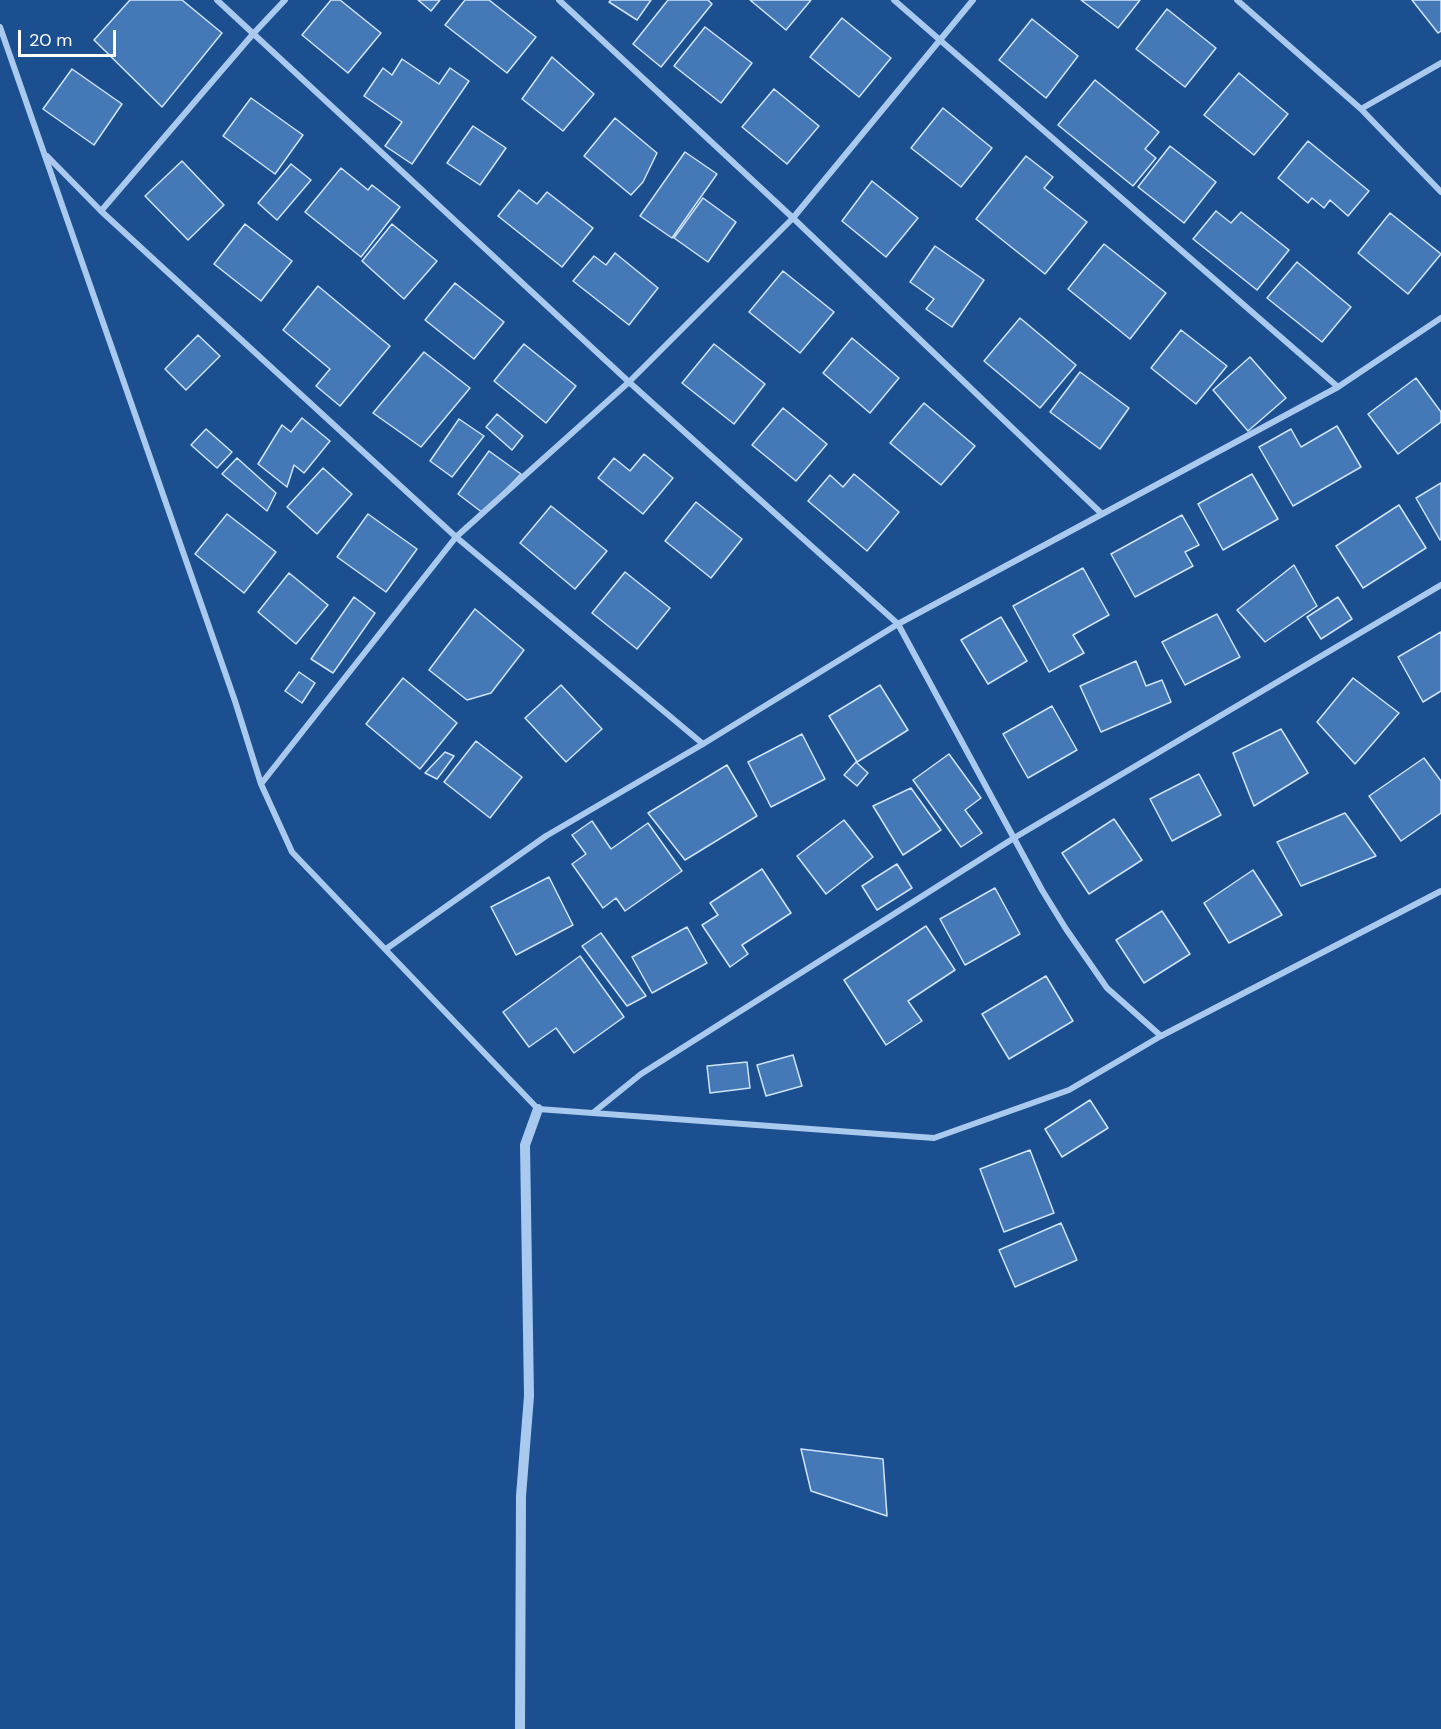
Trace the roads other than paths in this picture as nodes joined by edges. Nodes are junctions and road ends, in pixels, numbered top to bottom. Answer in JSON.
{"nodes":[{"id":1,"x":217,"y":0,"type":"edge"},
{"id":2,"x":285,"y":0,"type":"edge"},
{"id":3,"x":559,"y":0,"type":"edge"},
{"id":4,"x":894,"y":0,"type":"edge"},
{"id":5,"x":973,"y":0,"type":"edge"},
{"id":6,"x":1237,"y":0,"type":"edge"},
{"id":7,"x":0,"y":27,"type":"edge"},
{"id":8,"x":253,"y":34,"type":"junction"},
{"id":9,"x":940,"y":41,"type":"junction"},
{"id":10,"x":1441,"y":63,"type":"edge"},
{"id":11,"x":1361,"y":110,"type":"junction"},
{"id":12,"x":45,"y":154,"type":"junction"},
{"id":13,"x":1441,"y":192,"type":"edge"},
{"id":14,"x":101,"y":211,"type":"junction"},
{"id":15,"x":793,"y":218,"type":"junction"},
{"id":16,"x":1441,"y":318,"type":"edge"},
{"id":17,"x":629,"y":382,"type":"junction"},
{"id":18,"x":1338,"y":387,"type":"junction"},
{"id":19,"x":1102,"y":514,"type":"junction"},
{"id":20,"x":456,"y":537,"type":"junction"},
{"id":21,"x":1441,"y":585,"type":"edge"},
{"id":22,"x":898,"y":624,"type":"junction"},
{"id":23,"x":703,"y":744,"type":"junction"},
{"id":24,"x":261,"y":784,"type":"junction"},
{"id":25,"x":1014,"y":838,"type":"junction"},
{"id":26,"x":1441,"y":891,"type":"edge"},
{"id":27,"x":386,"y":949,"type":"junction"},
{"id":28,"x":1161,"y":1036,"type":"junction"},
{"id":29,"x":538,"y":1108,"type":"junction"},
{"id":30,"x":594,"y":1113,"type":"junction"},
{"id":31,"x":520,"y":1729,"type":"edge"}],
"edges":[{"from":1,"to":8,"type":"street"},
{"from":2,"to":8,"type":"street"},
{"from":3,"to":15,"type":"street"},
{"from":4,"to":9,"type":"street"},
{"from":5,"to":9,"type":"street"},
{"from":6,"to":11,"type":"street"},
{"from":7,"to":12,"type":"street"},
{"from":8,"to":14,"type":"street"},
{"from":8,"to":17,"type":"street"},
{"from":9,"to":15,"type":"street"},
{"from":9,"to":18,"type":"street"},
{"from":10,"to":11,"type":"street"},
{"from":11,"to":13,"type":"street"},
{"from":12,"to":14,"type":"street"},
{"from":12,"to":24,"type":"street"},
{"from":14,"to":20,"type":"street"},
{"from":15,"to":17,"type":"street"},
{"from":15,"to":19,"type":"street"},
{"from":16,"to":18,"type":"street"},
{"from":17,"to":20,"type":"street"},
{"from":17,"to":22,"type":"street"},
{"from":18,"to":19,"type":"street"},
{"from":19,"to":22,"type":"street"},
{"from":20,"to":23,"type":"street"},
{"from":20,"to":24,"type":"street"},
{"from":21,"to":25,"type":"street"},
{"from":22,"to":23,"type":"street"},
{"from":22,"to":25,"type":"street"},
{"from":23,"to":27,"type":"street"},
{"from":24,"to":27,"type":"street"},
{"from":25,"to":28,"type":"street"},
{"from":25,"to":30,"type":"street"},
{"from":26,"to":28,"type":"street"},
{"from":27,"to":29,"type":"street"},
{"from":28,"to":30,"type":"street"},
{"from":29,"to":30,"type":"street"},
{"from":29,"to":31,"type":"street"}]}
